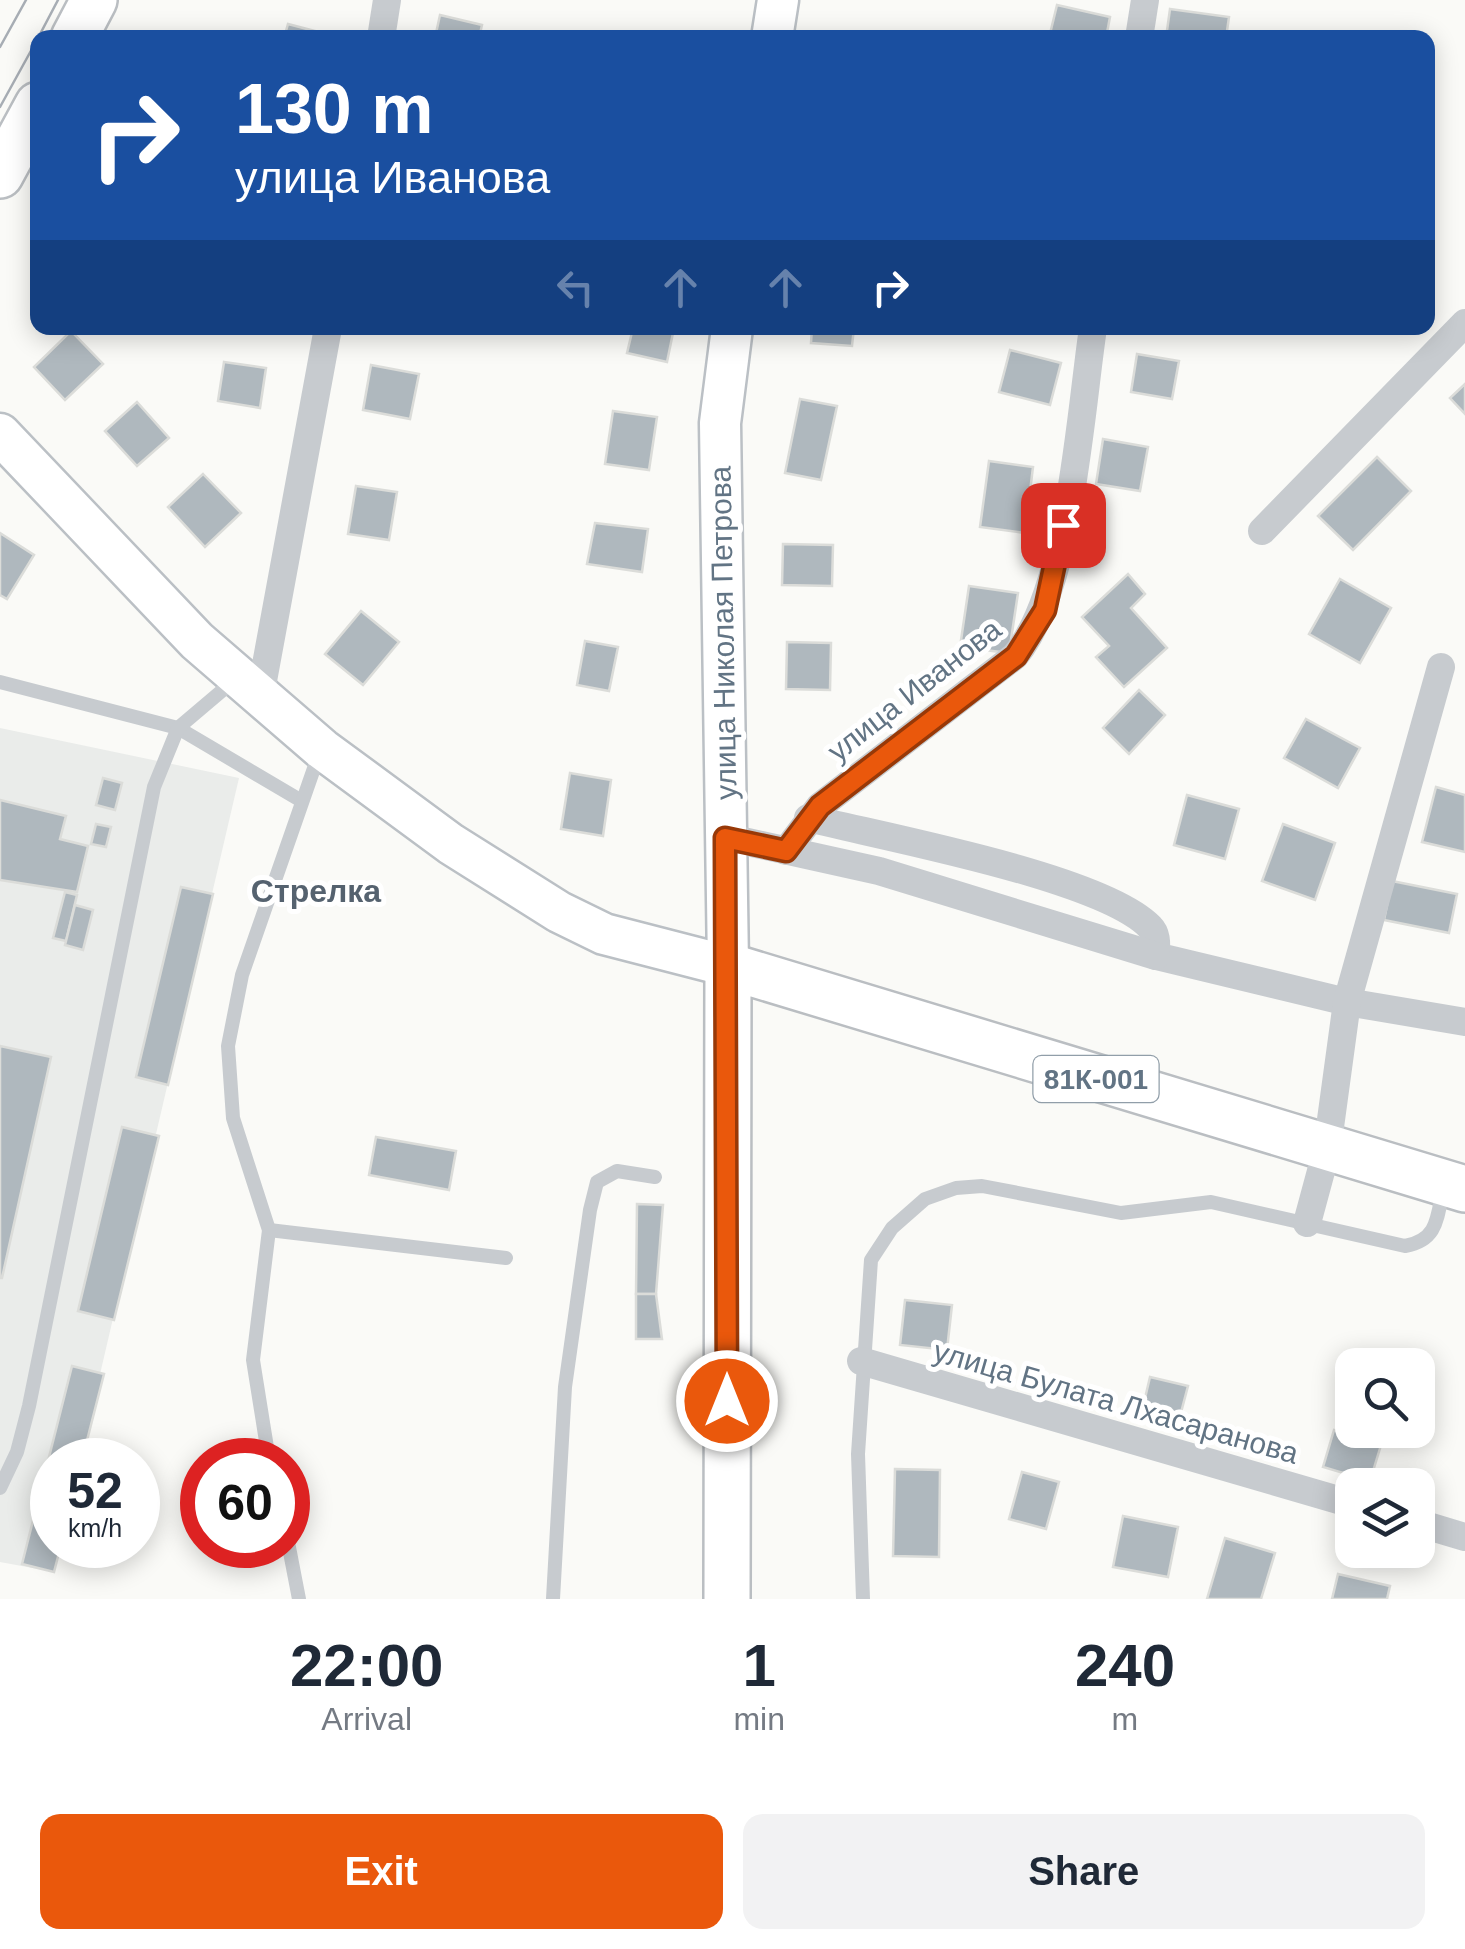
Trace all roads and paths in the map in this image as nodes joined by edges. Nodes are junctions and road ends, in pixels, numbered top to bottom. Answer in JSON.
{"nodes":[{"id":1,"x":94,"y":0,"type":"edge"},
{"id":2,"x":388,"y":0,"type":"edge"},
{"id":3,"x":778,"y":0,"type":"edge"},
{"id":4,"x":1145,"y":0,"type":"edge"},
{"id":5,"x":78,"y":30,"type":"edge"},
{"id":6,"x":382,"y":30,"type":"edge"},
{"id":7,"x":773,"y":30,"type":"edge"},
{"id":8,"x":1140,"y":30,"type":"edge"},
{"id":9,"x":30,"y":121,"type":"edge"},
{"id":10,"x":0,"y":176,"type":"edge"},
{"id":11,"x":1465,"y":324,"type":"edge"},
{"id":12,"x":326,"y":335,"type":"edge"},
{"id":13,"x":731,"y":335,"type":"edge"},
{"id":14,"x":1092,"y":335,"type":"edge"},
{"id":15,"x":0,"y":434,"type":"edge"},
{"id":16,"x":1262,"y":531,"type":"dead end"},
{"id":17,"x":1441,"y":667,"type":"dead end"},
{"id":18,"x":0,"y":682,"type":"edge"},
{"id":19,"x":249,"y":687,"type":"junction"},
{"id":20,"x":178,"y":728,"type":"junction"},
{"id":21,"x":322,"y":749,"type":"junction"},
{"id":22,"x":300,"y":800,"type":"junction"},
{"id":23,"x":808,"y":818,"type":"junction"},
{"id":24,"x":725,"y":838,"type":"junction"},
{"id":25,"x":786,"y":851,"type":"junction"},
{"id":26,"x":1156,"y":956,"type":"junction"},
{"id":27,"x":728,"y":966,"type":"junction"},
{"id":28,"x":1347,"y":1002,"type":"junction"},
{"id":29,"x":1465,"y":1022,"type":"edge"},
{"id":30,"x":1328,"y":1150,"type":"junction"},
{"id":31,"x":655,"y":1177,"type":"dead end"},
{"id":32,"x":1455,"y":1186,"type":"edge"},
{"id":33,"x":1306,"y":1223,"type":"junction"},
{"id":34,"x":269,"y":1230,"type":"junction"},
{"id":35,"x":506,"y":1258,"type":"dead end"},
{"id":36,"x":861,"y":1362,"type":"junction"},
{"id":37,"x":265,"y":1438,"type":"edge"},
{"id":38,"x":0,"y":1488,"type":"edge"},
{"id":39,"x":1335,"y":1499,"type":"edge"},
{"id":40,"x":1435,"y":1528,"type":"edge"},
{"id":41,"x":1465,"y":1537,"type":"edge"},
{"id":42,"x":293,"y":1568,"type":"edge"},
{"id":43,"x":299,"y":1599,"type":"edge"},
{"id":44,"x":553,"y":1599,"type":"edge"},
{"id":45,"x":726,"y":1599,"type":"edge"},
{"id":46,"x":863,"y":1599,"type":"edge"}],
"edges":[{"from":1,"to":5,"type":"main road"},
{"from":2,"to":6,"type":"street"},
{"from":3,"to":7,"type":"main road"},
{"from":4,"to":8,"type":"street"},
{"from":9,"to":10,"type":"main road"},
{"from":11,"to":16,"type":"street"},
{"from":12,"to":19,"type":"street"},
{"from":13,"to":24,"type":"main road","name":"улица Николая Петрова"},
{"from":14,"to":23,"type":"street","name":"улица Иванова"},
{"from":15,"to":19,"type":"main road"},
{"from":17,"to":28,"type":"street"},
{"from":18,"to":20,"type":"lane"},
{"from":19,"to":20,"type":"lane"},
{"from":19,"to":21,"type":"main road"},
{"from":20,"to":22,"type":"lane"},
{"from":20,"to":38,"type":"lane"},
{"from":21,"to":22,"type":"lane"},
{"from":21,"to":27,"type":"main road"},
{"from":22,"to":34,"type":"lane"},
{"from":23,"to":25,"type":"street","name":"улица Иванова"},
{"from":23,"to":26,"type":"street"},
{"from":24,"to":25,"type":"street"},
{"from":24,"to":27,"type":"main road","name":"улица Николая Петрова"},
{"from":25,"to":26,"type":"street"},
{"from":26,"to":28,"type":"street"},
{"from":27,"to":30,"type":"main road","number":"81К-001"},
{"from":27,"to":45,"type":"main road","name":"улица Николая Петрова"},
{"from":28,"to":29,"type":"street"},
{"from":28,"to":30,"type":"street"},
{"from":30,"to":32,"type":"main road","number":"81К-001"},
{"from":30,"to":33,"type":"street"},
{"from":31,"to":44,"type":"lane"},
{"from":32,"to":33,"type":"lane"},
{"from":33,"to":36,"type":"lane"},
{"from":34,"to":35,"type":"lane"},
{"from":34,"to":37,"type":"lane"},
{"from":36,"to":39,"type":"street","name":"улица Булата Лхасаранова"},
{"from":36,"to":46,"type":"lane"},
{"from":40,"to":41,"type":"street"},
{"from":42,"to":43,"type":"lane"}]}
